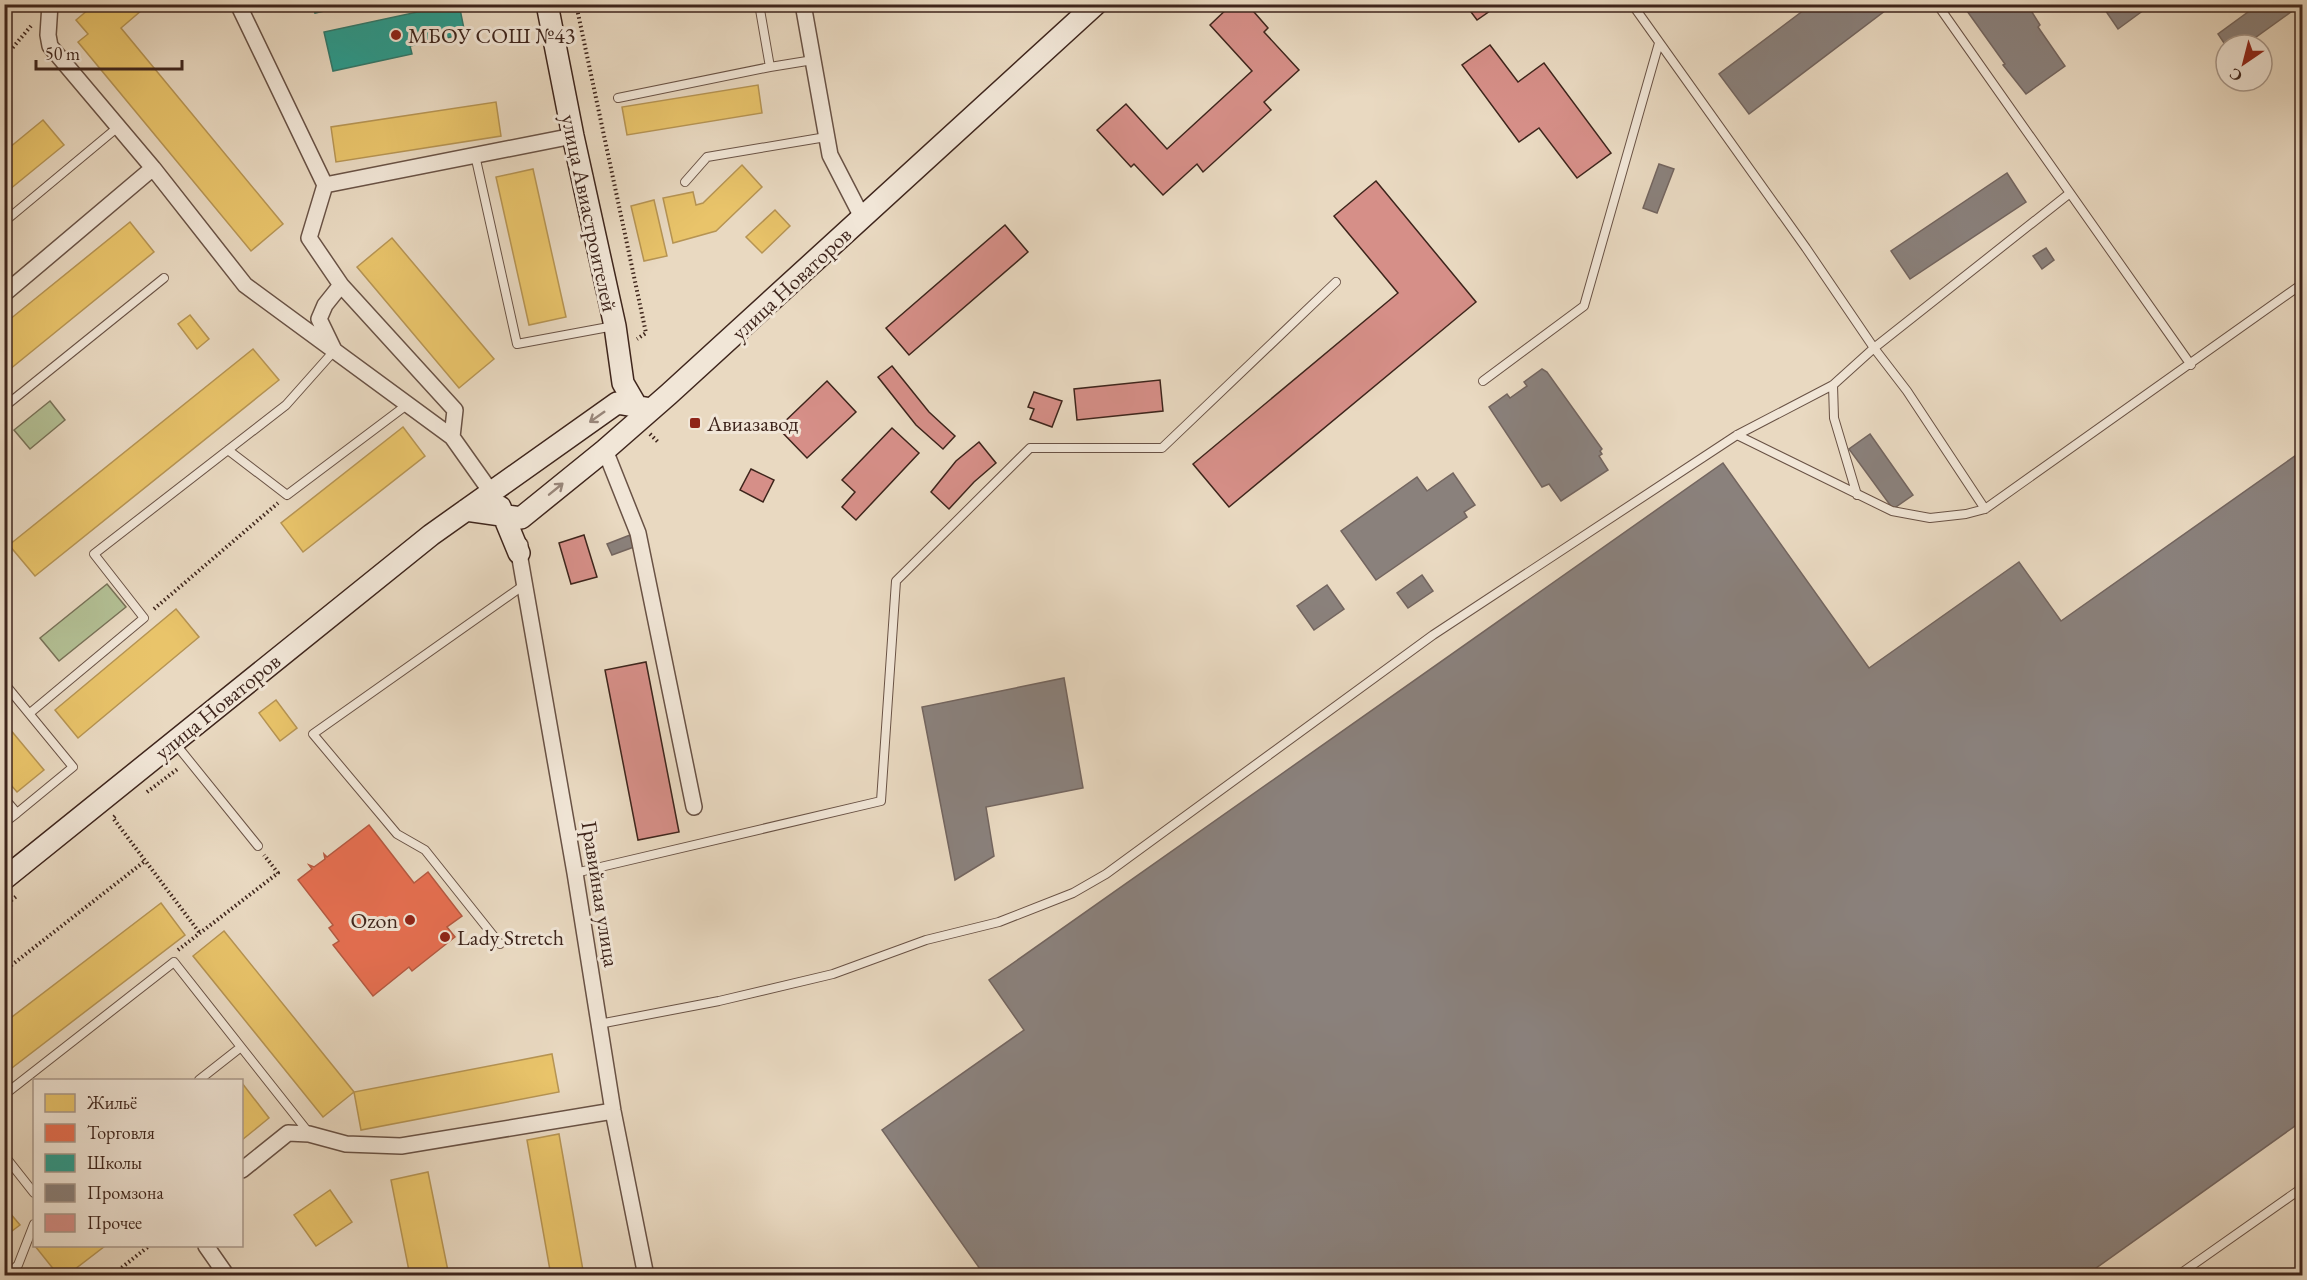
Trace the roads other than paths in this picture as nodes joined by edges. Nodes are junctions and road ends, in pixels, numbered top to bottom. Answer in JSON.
{"nodes":[{"id":1,"x":50,"y":4,"type":"edge"},
{"id":2,"x":238,"y":4,"type":"edge"},
{"id":3,"x":547,"y":4,"type":"edge"},
{"id":4,"x":759,"y":4,"type":"edge"},
{"id":5,"x":803,"y":4,"type":"edge"},
{"id":6,"x":1096,"y":4,"type":"edge"},
{"id":7,"x":1632,"y":4,"type":"edge"},
{"id":8,"x":1937,"y":4,"type":"edge"},
{"id":9,"x":1659,"y":43,"type":"junction"},
{"id":10,"x":813,"y":60,"type":"junction"},
{"id":11,"x":770,"y":67,"type":"junction"},
{"id":12,"x":618,"y":98,"type":"dead end"},
{"id":13,"x":118,"y":126,"type":"junction"},
{"id":14,"x":573,"y":136,"type":"junction"},
{"id":15,"x":826,"y":137,"type":"junction"},
{"id":16,"x":475,"y":155,"type":"junction"},
{"id":17,"x":153,"y":168,"type":"junction"},
{"id":18,"x":685,"y":182,"type":"dead end"},
{"id":19,"x":325,"y":184,"type":"junction"},
{"id":20,"x":2070,"y":193,"type":"junction"},
{"id":21,"x":862,"y":217,"type":"junction"},
{"id":22,"x":4,"y":222,"type":"edge"},
{"id":23,"x":164,"y":278,"type":"dead end"},
{"id":24,"x":1336,"y":282,"type":"dead end"},
{"id":25,"x":2302,"y":284,"type":"edge"},
{"id":26,"x":341,"y":285,"type":"junction"},
{"id":27,"x":4,"y":294,"type":"edge"},
{"id":28,"x":615,"y":326,"type":"junction"},
{"id":29,"x":1874,"y":348,"type":"junction"},
{"id":30,"x":334,"y":351,"type":"junction"},
{"id":31,"x":2191,"y":365,"type":"junction"},
{"id":32,"x":1483,"y":381,"type":"dead end"},
{"id":33,"x":1833,"y":385,"type":"junction"},
{"id":34,"x":408,"y":404,"type":"junction"},
{"id":35,"x":4,"y":407,"type":"edge"},
{"id":36,"x":645,"y":411,"type":"junction"},
{"id":37,"x":1737,"y":435,"type":"junction"},
{"id":38,"x":452,"y":437,"type":"junction"},
{"id":39,"x":228,"y":450,"type":"junction"},
{"id":40,"x":605,"y":450,"type":"junction"},
{"id":41,"x":511,"y":478,"type":"junction"},
{"id":42,"x":491,"y":492,"type":"junction"},
{"id":43,"x":1857,"y":495,"type":"junction"},
{"id":44,"x":1985,"y":508,"type":"junction"},
{"id":45,"x":466,"y":510,"type":"junction"},
{"id":46,"x":521,"y":518,"type":"junction"},
{"id":47,"x":519,"y":553,"type":"junction"},
{"id":48,"x":525,"y":585,"type":"junction"},
{"id":49,"x":4,"y":683,"type":"edge"},
{"id":50,"x":30,"y":714,"type":"junction"},
{"id":51,"x":173,"y":741,"type":"junction"},
{"id":52,"x":4,"y":798,"type":"edge"},
{"id":53,"x":694,"y":807,"type":"dead end"},
{"id":54,"x":17,"y":813,"type":"junction"},
{"id":55,"x":4,"y":823,"type":"edge"},
{"id":56,"x":258,"y":846,"type":"road end"},
{"id":57,"x":575,"y":873,"type":"junction"},
{"id":58,"x":4,"y":879,"type":"edge"},
{"id":59,"x":500,"y":944,"type":"dead end"},
{"id":60,"x":599,"y":1024,"type":"junction"},
{"id":61,"x":241,"y":1047,"type":"junction"},
{"id":62,"x":200,"y":1079,"type":"edge"},
{"id":63,"x":4,"y":1095,"type":"edge"},
{"id":64,"x":613,"y":1111,"type":"junction"},
{"id":65,"x":309,"y":1134,"type":"junction"},
{"id":66,"x":4,"y":1155,"type":"edge"},
{"id":67,"x":243,"y":1169,"type":"edge"},
{"id":68,"x":2302,"y":1188,"type":"edge"},
{"id":69,"x":33,"y":1192,"type":"edge"},
{"id":70,"x":33,"y":1227,"type":"edge"},
{"id":71,"x":207,"y":1247,"type":"edge"},
{"id":72,"x":6,"y":1275,"type":"edge"},
{"id":73,"x":227,"y":1275,"type":"edge"},
{"id":74,"x":646,"y":1275,"type":"edge"},
{"id":75,"x":2177,"y":1275,"type":"edge"}],
"edges":[{"from":1,"to":13,"type":"street"},
{"from":2,"to":19,"type":"street"},
{"from":3,"to":14,"type":"main road","name":"улица Авиастроителей"},
{"from":4,"to":11,"type":"lane"},
{"from":5,"to":10,"type":"street"},
{"from":6,"to":21,"type":"main road","name":"улица Новаторов"},
{"from":7,"to":9,"type":"lane"},
{"from":8,"to":20,"type":"lane"},
{"from":9,"to":29,"type":"lane"},
{"from":9,"to":32,"type":"lane"},
{"from":10,"to":11,"type":"lane"},
{"from":10,"to":15,"type":"street"},
{"from":11,"to":12,"type":"lane"},
{"from":13,"to":17,"type":"street"},
{"from":13,"to":22,"type":"lane"},
{"from":14,"to":16,"type":"street"},
{"from":14,"to":28,"type":"main road","name":"улица Авиастроителей"},
{"from":15,"to":18,"type":"lane"},
{"from":15,"to":21,"type":"street"},
{"from":16,"to":19,"type":"street"},
{"from":16,"to":28,"type":"lane"},
{"from":17,"to":27,"type":"street"},
{"from":17,"to":30,"type":"street"},
{"from":19,"to":26,"type":"street"},
{"from":20,"to":29,"type":"lane"},
{"from":20,"to":31,"type":"lane"},
{"from":21,"to":36,"type":"main road","name":"улица Новаторов"},
{"from":23,"to":35,"type":"lane"},
{"from":24,"to":57,"type":"lane"},
{"from":25,"to":31,"type":"lane"},
{"from":26,"to":30,"type":"street"},
{"from":26,"to":38,"type":"street"},
{"from":28,"to":36,"type":"main road","name":"улица Авиастроителей"},
{"from":29,"to":33,"type":"lane"},
{"from":29,"to":44,"type":"lane"},
{"from":30,"to":34,"type":"street"},
{"from":30,"to":39,"type":"lane"},
{"from":31,"to":44,"type":"lane"},
{"from":33,"to":37,"type":"lane"},
{"from":33,"to":43,"type":"lane"},
{"from":34,"to":38,"type":"street"},
{"from":34,"to":39,"type":"lane"},
{"from":36,"to":40,"type":"main road","name":"улица Новаторов"},
{"from":36,"to":41,"type":"main road","name":"улица Новаторов","one_way":true},
{"from":37,"to":43,"type":"lane"},
{"from":37,"to":60,"type":"lane"},
{"from":38,"to":42,"type":"street"},
{"from":39,"to":50,"type":"lane"},
{"from":46,"to":40,"type":"main road","name":"улица Новаторов","one_way":true},
{"from":40,"to":53,"type":"street"},
{"from":41,"to":42,"type":"main road","name":"улица Новаторов"},
{"from":41,"to":47,"type":"main road"},
{"from":42,"to":45,"type":"main road","name":"улица Новаторов"},
{"from":43,"to":44,"type":"lane"},
{"from":45,"to":46,"type":"main road"},
{"from":45,"to":51,"type":"main road","name":"улица Новаторов"},
{"from":46,"to":47,"type":"street","name":"Гравийная улица"},
{"from":47,"to":48,"type":"street","name":"Гравийная улица"},
{"from":48,"to":57,"type":"street","name":"Гравийная улица"},
{"from":48,"to":59,"type":"lane"},
{"from":49,"to":50,"type":"lane"},
{"from":50,"to":54,"type":"lane"},
{"from":51,"to":56,"type":"lane"},
{"from":51,"to":58,"type":"main road","name":"улица Новаторов"},
{"from":52,"to":54,"type":"lane"},
{"from":54,"to":55,"type":"lane"},
{"from":57,"to":60,"type":"street","name":"Гравийная улица"},
{"from":60,"to":64,"type":"street","name":"Гравийная улица"},
{"from":61,"to":62,"type":"lane"},
{"from":61,"to":63,"type":"lane"},
{"from":61,"to":65,"type":"lane"},
{"from":64,"to":65,"type":"street"},
{"from":64,"to":74,"type":"street","name":"Гравийная улица"},
{"from":65,"to":67,"type":"street"},
{"from":66,"to":69,"type":"lane"},
{"from":68,"to":75,"type":"lane"},
{"from":70,"to":72,"type":"lane"},
{"from":71,"to":73,"type":"street"}]}
